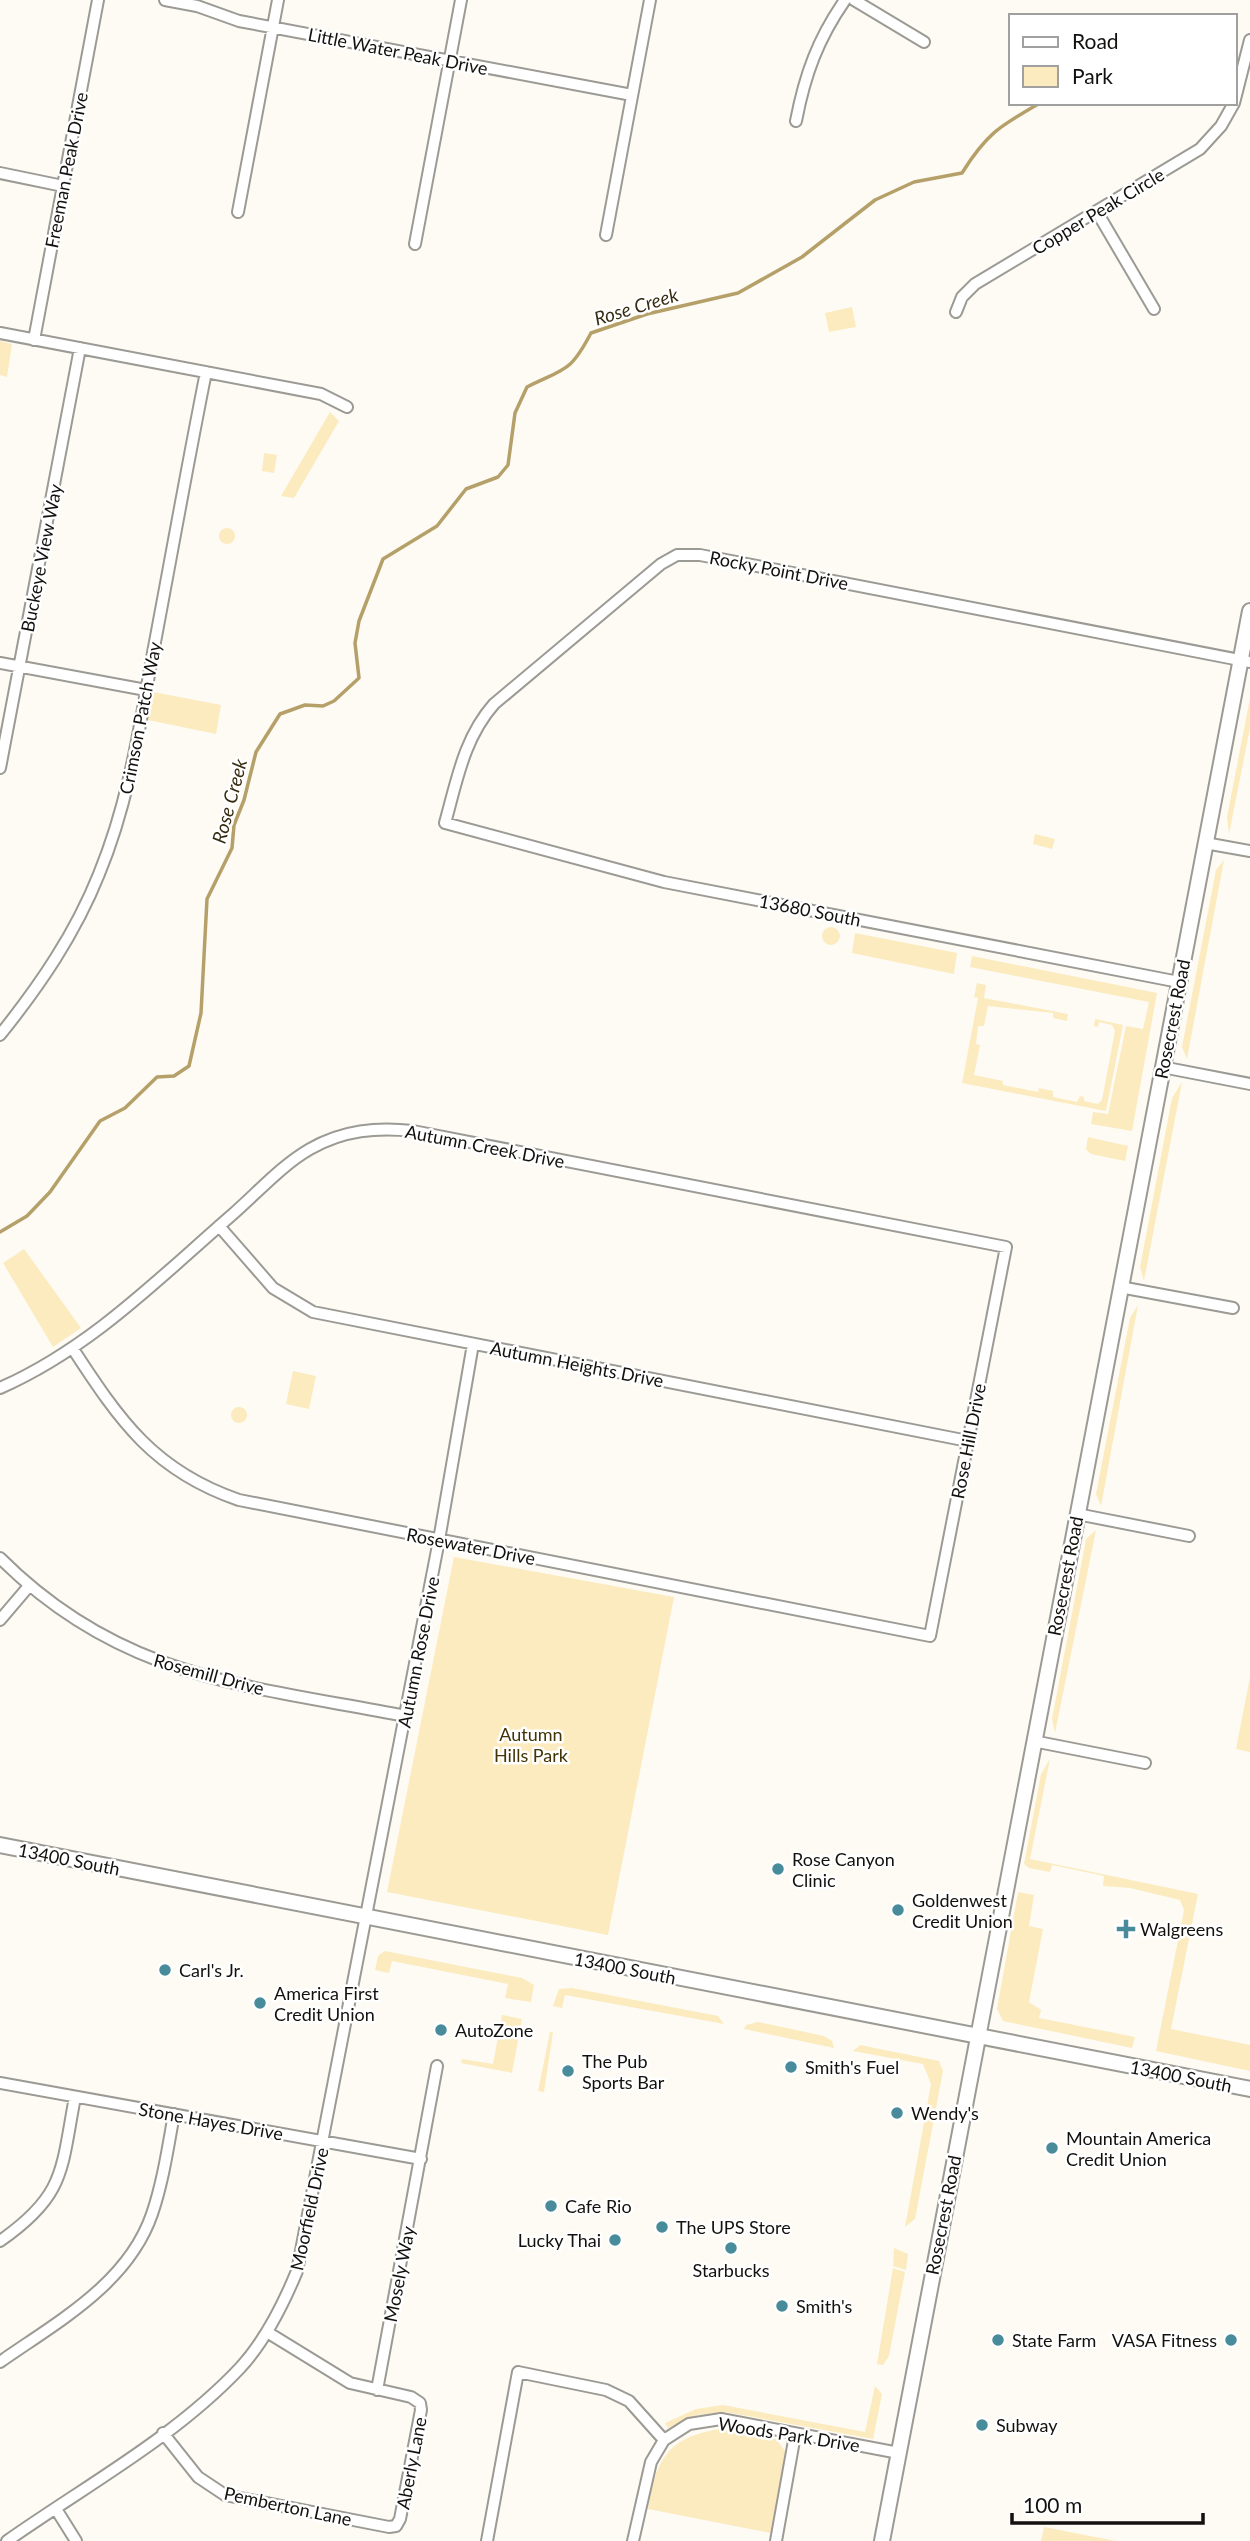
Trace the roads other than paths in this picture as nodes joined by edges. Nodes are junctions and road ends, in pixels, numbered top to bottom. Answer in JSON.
{"nodes":[{"id":1,"x":98,"y":0,"type":"edge"},
{"id":2,"x":165,"y":0,"type":"edge"},
{"id":3,"x":278,"y":0,"type":"edge"},
{"id":4,"x":461,"y":0,"type":"edge"},
{"id":5,"x":650,"y":0,"type":"edge"},
{"id":6,"x":845,"y":0,"type":"edge"},
{"id":7,"x":854,"y":0,"type":"edge"},
{"id":8,"x":273,"y":27,"type":"junction"},
{"id":9,"x":1250,"y":40,"type":"edge"},
{"id":10,"x":924,"y":42,"type":"dead end"},
{"id":11,"x":450,"y":61,"type":"junction"},
{"id":12,"x":632,"y":95,"type":"junction"},
{"id":13,"x":1236,"y":95,"type":"edge"},
{"id":14,"x":1233,"y":105,"type":"edge"},
{"id":15,"x":796,"y":121,"type":"dead end"},
{"id":16,"x":0,"y":173,"type":"edge"},
{"id":17,"x":63,"y":186,"type":"junction"},
{"id":18,"x":238,"y":212,"type":"dead end"},
{"id":19,"x":1097,"y":212,"type":"junction"},
{"id":20,"x":606,"y":235,"type":"dead end"},
{"id":21,"x":415,"y":244,"type":"dead end"},
{"id":22,"x":1154,"y":309,"type":"dead end"},
{"id":23,"x":956,"y":312,"type":"dead end"},
{"id":24,"x":0,"y":333,"type":"edge"},
{"id":25,"x":34,"y":340,"type":"junction"},
{"id":26,"x":80,"y":348,"type":"junction"},
{"id":27,"x":206,"y":372,"type":"junction"},
{"id":28,"x":347,"y":407,"type":"dead end"},
{"id":29,"x":1250,"y":611,"type":"edge"},
{"id":30,"x":1245,"y":662,"type":"edge"},
{"id":31,"x":0,"y":663,"type":"edge"},
{"id":32,"x":21,"y":667,"type":"junction"},
{"id":33,"x":146,"y":690,"type":"junction"},
{"id":34,"x":0,"y":768,"type":"edge"},
{"id":35,"x":445,"y":823,"type":"joint"},
{"id":36,"x":1205,"y":843,"type":"junction"},
{"id":37,"x":1250,"y":851,"type":"edge"},
{"id":38,"x":1179,"y":982,"type":"junction"},
{"id":39,"x":4,"y":1021,"type":"edge"},
{"id":40,"x":0,"y":1035,"type":"edge"},
{"id":41,"x":1162,"y":1067,"type":"junction"},
{"id":42,"x":1250,"y":1084,"type":"edge"},
{"id":43,"x":219,"y":1226,"type":"junction"},
{"id":44,"x":1006,"y":1247,"type":"joint"},
{"id":45,"x":1120,"y":1287,"type":"junction"},
{"id":46,"x":1233,"y":1308,"type":"dead end"},
{"id":47,"x":473,"y":1344,"type":"junction"},
{"id":48,"x":73,"y":1349,"type":"junction"},
{"id":49,"x":0,"y":1388,"type":"edge"},
{"id":50,"x":968,"y":1441,"type":"junction"},
{"id":51,"x":1077,"y":1514,"type":"junction"},
{"id":52,"x":1189,"y":1536,"type":"dead end"},
{"id":53,"x":439,"y":1540,"type":"junction"},
{"id":54,"x":0,"y":1558,"type":"edge"},
{"id":55,"x":29,"y":1586,"type":"junction"},
{"id":56,"x":0,"y":1620,"type":"edge"},
{"id":57,"x":930,"y":1636,"type":"joint"},
{"id":58,"x":405,"y":1716,"type":"junction"},
{"id":59,"x":1033,"y":1741,"type":"junction"},
{"id":60,"x":1145,"y":1763,"type":"dead end"},
{"id":61,"x":0,"y":1845,"type":"edge"},
{"id":62,"x":367,"y":1917,"type":"junction"},
{"id":63,"x":976,"y":2036,"type":"junction"},
{"id":64,"x":437,"y":2066,"type":"dead end"},
{"id":65,"x":0,"y":2083,"type":"edge"},
{"id":66,"x":1250,"y":2089,"type":"edge"},
{"id":67,"x":75,"y":2097,"type":"junction"},
{"id":68,"x":174,"y":2114,"type":"junction"},
{"id":69,"x":324,"y":2141,"type":"junction"},
{"id":70,"x":421,"y":2159,"type":"junction"},
{"id":71,"x":0,"y":2241,"type":"edge"},
{"id":72,"x":267,"y":2332,"type":"junction"},
{"id":73,"x":0,"y":2362,"type":"edge"},
{"id":74,"x":377,"y":2390,"type":"junction"},
{"id":75,"x":163,"y":2433,"type":"junction"},
{"id":76,"x":795,"y":2435,"type":"junction"},
{"id":77,"x":664,"y":2440,"type":"junction"},
{"id":78,"x":899,"y":2453,"type":"junction"},
{"id":79,"x":56,"y":2508,"type":"junction"},
{"id":80,"x":396,"y":2526,"type":"joint"},
{"id":81,"x":7,"y":2541,"type":"edge"},
{"id":82,"x":76,"y":2541,"type":"edge"},
{"id":83,"x":487,"y":2541,"type":"edge"},
{"id":84,"x":633,"y":2541,"type":"edge"},
{"id":85,"x":776,"y":2541,"type":"edge"},
{"id":86,"x":882,"y":2541,"type":"edge"}],
"edges":[{"from":1,"to":17,"type":"street","name":"Freeman Peak Drive"},
{"from":2,"to":8,"type":"street","name":"Little Water Peak Drive"},
{"from":3,"to":8,"type":"street"},
{"from":4,"to":11,"type":"street"},
{"from":5,"to":12,"type":"street"},
{"from":6,"to":15,"type":"street"},
{"from":7,"to":10,"type":"street"},
{"from":8,"to":11,"type":"street","name":"Little Water Peak Drive"},
{"from":8,"to":18,"type":"street"},
{"from":9,"to":13,"type":"street","name":"Copper Peak Circle"},
{"from":11,"to":12,"type":"street","name":"Little Water Peak Drive"},
{"from":11,"to":21,"type":"street"},
{"from":12,"to":20,"type":"street"},
{"from":14,"to":19,"type":"street","name":"Copper Peak Circle"},
{"from":16,"to":17,"type":"street"},
{"from":17,"to":25,"type":"street","name":"Freeman Peak Drive"},
{"from":19,"to":22,"type":"street"},
{"from":19,"to":23,"type":"street","name":"Copper Peak Circle"},
{"from":24,"to":25,"type":"street"},
{"from":25,"to":26,"type":"street"},
{"from":26,"to":27,"type":"street"},
{"from":26,"to":32,"type":"street","name":"Buckeye View Way"},
{"from":27,"to":28,"type":"street"},
{"from":27,"to":33,"type":"street","name":"Crimson Patch Way"},
{"from":29,"to":30,"type":"main road","name":"Rosecrest Road"},
{"from":30,"to":35,"type":"street","name":"Rocky Point Drive"},
{"from":30,"to":36,"type":"main road","name":"Rosecrest Road"},
{"from":31,"to":32,"type":"street"},
{"from":32,"to":33,"type":"street"},
{"from":32,"to":34,"type":"street","name":"Buckeye View Way"},
{"from":33,"to":39,"type":"street","name":"Crimson Patch Way"},
{"from":35,"to":38,"type":"street","name":"13680 South"},
{"from":36,"to":37,"type":"street"},
{"from":36,"to":38,"type":"main road","name":"Rosecrest Road"},
{"from":38,"to":41,"type":"main road","name":"Rosecrest Road"},
{"from":39,"to":40,"type":"street","name":"Crimson Patch Way"},
{"from":41,"to":42,"type":"street"},
{"from":41,"to":45,"type":"main road","name":"Rosecrest Road"},
{"from":43,"to":44,"type":"street","name":"Autumn Creek Drive"},
{"from":43,"to":47,"type":"street","name":"Autumn Heights Drive"},
{"from":43,"to":48,"type":"street","name":"Autumn Creek Drive"},
{"from":44,"to":50,"type":"street","name":"Rose Hill Drive"},
{"from":45,"to":46,"type":"street"},
{"from":45,"to":51,"type":"main road","name":"Rosecrest Road"},
{"from":47,"to":50,"type":"street","name":"Autumn Heights Drive"},
{"from":47,"to":53,"type":"street","name":"Autumn Rose Drive"},
{"from":48,"to":49,"type":"street","name":"Autumn Creek Drive"},
{"from":48,"to":53,"type":"street","name":"Rosewater Drive"},
{"from":50,"to":57,"type":"street","name":"Rose Hill Drive"},
{"from":51,"to":52,"type":"street"},
{"from":51,"to":59,"type":"main road","name":"Rosecrest Road"},
{"from":53,"to":57,"type":"street","name":"Rosewater Drive"},
{"from":53,"to":58,"type":"street","name":"Autumn Rose Drive"},
{"from":54,"to":55,"type":"street","name":"Rosemill Drive"},
{"from":55,"to":56,"type":"street"},
{"from":55,"to":58,"type":"street","name":"Rosemill Drive"},
{"from":58,"to":62,"type":"street","name":"Autumn Rose Drive"},
{"from":59,"to":60,"type":"street"},
{"from":59,"to":63,"type":"main road","name":"Rosecrest Road"},
{"from":61,"to":62,"type":"main road","name":"13400 South"},
{"from":62,"to":63,"type":"main road","name":"13400 South"},
{"from":62,"to":69,"type":"street","name":"Moorfield Drive"},
{"from":63,"to":66,"type":"main road","name":"13400 South"},
{"from":63,"to":78,"type":"main road","name":"Rosecrest Road"},
{"from":64,"to":70,"type":"street","name":"Mosely Way"},
{"from":65,"to":67,"type":"street","name":"Stone Hayes Drive"},
{"from":67,"to":68,"type":"street","name":"Stone Hayes Drive"},
{"from":67,"to":71,"type":"street"},
{"from":68,"to":69,"type":"street","name":"Stone Hayes Drive"},
{"from":68,"to":73,"type":"street"},
{"from":69,"to":70,"type":"street","name":"Stone Hayes Drive"},
{"from":69,"to":72,"type":"street","name":"Moorfield Drive"},
{"from":70,"to":74,"type":"street","name":"Mosely Way"},
{"from":72,"to":74,"type":"street","name":"Aberly Lane"},
{"from":72,"to":75,"type":"street","name":"Moorfield Drive"},
{"from":74,"to":80,"type":"street","name":"Aberly Lane"},
{"from":75,"to":79,"type":"street","name":"Moorfield Drive"},
{"from":75,"to":80,"type":"street","name":"Pemberton Lane"},
{"from":76,"to":77,"type":"street","name":"Woods Park Drive"},
{"from":76,"to":78,"type":"street","name":"Woods Park Drive"},
{"from":76,"to":85,"type":"street"},
{"from":77,"to":83,"type":"street"},
{"from":77,"to":84,"type":"street"},
{"from":78,"to":86,"type":"main road","name":"Rosecrest Road"},
{"from":79,"to":81,"type":"street","name":"Moorfield Drive"},
{"from":79,"to":82,"type":"street"}]}
